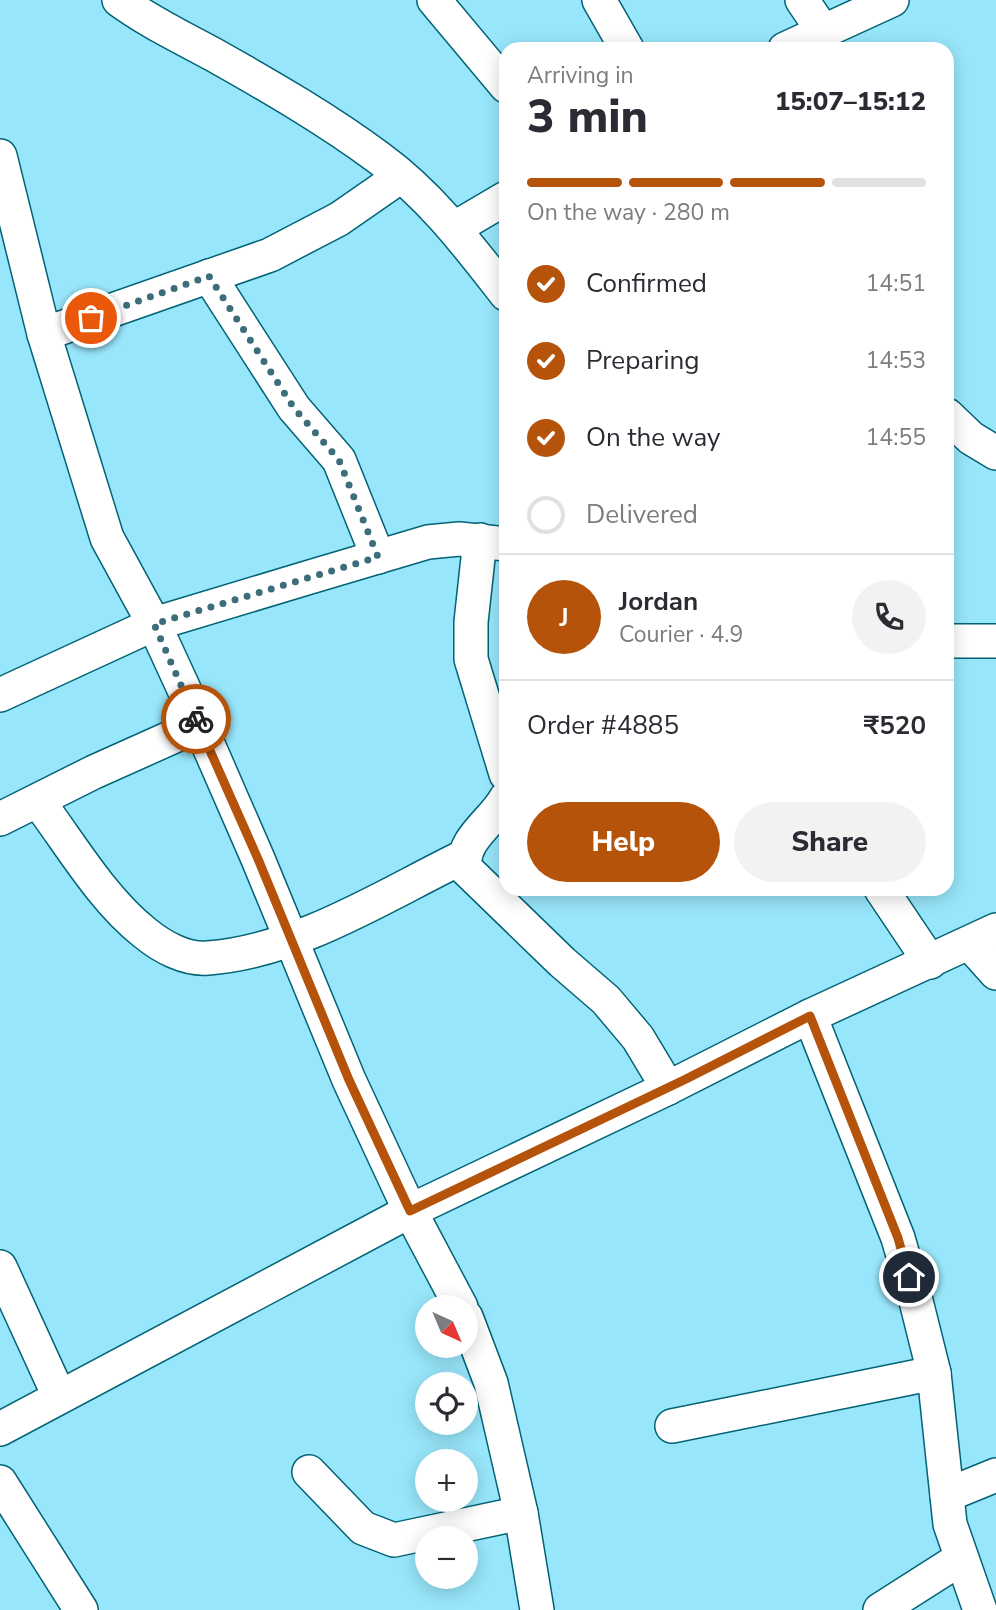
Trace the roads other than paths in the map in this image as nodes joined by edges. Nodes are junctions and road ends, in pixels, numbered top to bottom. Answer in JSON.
{"nodes":[{"id":1,"x":119,"y":0,"type":"edge"},
{"id":2,"x":433,"y":0,"type":"edge"},
{"id":3,"x":599,"y":0,"type":"edge"},
{"id":4,"x":802,"y":0,"type":"edge"},
{"id":5,"x":891,"y":0,"type":"edge"},
{"id":6,"x":823,"y":31,"type":"junction"},
{"id":7,"x":623,"y":42,"type":"edge"},
{"id":8,"x":800,"y":42,"type":"edge"},
{"id":9,"x":499,"y":78,"type":"edge"},
{"id":10,"x":0,"y":156,"type":"edge"},
{"id":11,"x":401,"y":176,"type":"junction"},
{"id":12,"x":499,"y":202,"type":"edge"},
{"id":13,"x":455,"y":228,"type":"junction"},
{"id":14,"x":209,"y":276,"type":"junction"},
{"id":15,"x":499,"y":285,"type":"edge"},
{"id":16,"x":44,"y":334,"type":"junction"},
{"id":17,"x":954,"y":422,"type":"edge"},
{"id":18,"x":996,"y":453,"type":"edge"},
{"id":19,"x":493,"y":542,"type":"edge"},
{"id":20,"x":378,"y":557,"type":"junction"},
{"id":21,"x":154,"y":624,"type":"junction"},
{"id":22,"x":954,"y":641,"type":"edge"},
{"id":23,"x":996,"y":642,"type":"edge"},
{"id":24,"x":0,"y":695,"type":"edge"},
{"id":25,"x":199,"y":725,"type":"junction"},
{"id":26,"x":499,"y":751,"type":"edge"},
{"id":27,"x":38,"y":801,"type":"junction"},
{"id":28,"x":499,"y":811,"type":"edge"},
{"id":29,"x":0,"y":819,"type":"edge"},
{"id":30,"x":463,"y":857,"type":"junction"},
{"id":31,"x":886,"y":896,"type":"edge"},
{"id":32,"x":983,"y":937,"type":"edge"},
{"id":33,"x":291,"y":941,"type":"junction"},
{"id":34,"x":930,"y":962,"type":"junction"},
{"id":35,"x":996,"y":973,"type":"edge"},
{"id":36,"x":810,"y":1016,"type":"junction"},
{"id":37,"x":668,"y":1088,"type":"junction"},
{"id":38,"x":410,"y":1211,"type":"junction"},
{"id":39,"x":0,"y":1267,"type":"edge"},
{"id":40,"x":455,"y":1295,"type":"edge"},
{"id":41,"x":478,"y":1349,"type":"edge"},
{"id":42,"x":934,"y":1373,"type":"junction"},
{"id":43,"x":59,"y":1396,"type":"junction"},
{"id":44,"x":672,"y":1426,"type":"dead end"},
{"id":45,"x":0,"y":1429,"type":"edge"},
{"id":46,"x":309,"y":1472,"type":"dead end"},
{"id":47,"x":996,"y":1475,"type":"edge"},
{"id":48,"x":0,"y":1482,"type":"edge"},
{"id":49,"x":947,"y":1495,"type":"junction"},
{"id":50,"x":521,"y":1513,"type":"junction"},
{"id":51,"x":960,"y":1559,"type":"junction"},
{"id":52,"x":81,"y":1610,"type":"edge"},
{"id":53,"x":537,"y":1610,"type":"edge"},
{"id":54,"x":880,"y":1610,"type":"edge"},
{"id":55,"x":980,"y":1610,"type":"edge"}],
"edges":[{"from":1,"to":11,"type":"street"},
{"from":2,"to":9,"type":"street"},
{"from":3,"to":7,"type":"street"},
{"from":4,"to":6,"type":"street"},
{"from":5,"to":6,"type":"street"},
{"from":6,"to":8,"type":"street"},
{"from":10,"to":16,"type":"street"},
{"from":11,"to":13,"type":"street"},
{"from":11,"to":14,"type":"street"},
{"from":12,"to":13,"type":"street"},
{"from":13,"to":15,"type":"street"},
{"from":14,"to":16,"type":"street"},
{"from":14,"to":20,"type":"street"},
{"from":16,"to":21,"type":"street"},
{"from":17,"to":18,"type":"street"},
{"from":19,"to":20,"type":"street"},
{"from":19,"to":26,"type":"street"},
{"from":20,"to":21,"type":"street"},
{"from":21,"to":24,"type":"street"},
{"from":21,"to":25,"type":"street"},
{"from":22,"to":23,"type":"street"},
{"from":25,"to":27,"type":"street"},
{"from":25,"to":33,"type":"street"},
{"from":27,"to":29,"type":"street"},
{"from":27,"to":33,"type":"street"},
{"from":28,"to":30,"type":"street"},
{"from":30,"to":33,"type":"street"},
{"from":30,"to":37,"type":"street"},
{"from":31,"to":34,"type":"street"},
{"from":32,"to":34,"type":"street"},
{"from":32,"to":35,"type":"street"},
{"from":33,"to":38,"type":"street"},
{"from":34,"to":36,"type":"street"},
{"from":36,"to":37,"type":"street"},
{"from":36,"to":42,"type":"street"},
{"from":37,"to":38,"type":"street"},
{"from":38,"to":40,"type":"street"},
{"from":38,"to":43,"type":"street"},
{"from":39,"to":43,"type":"street"},
{"from":41,"to":50,"type":"street"},
{"from":42,"to":44,"type":"street"},
{"from":42,"to":49,"type":"street"},
{"from":43,"to":45,"type":"street"},
{"from":46,"to":50,"type":"street"},
{"from":47,"to":49,"type":"street"},
{"from":48,"to":52,"type":"street"},
{"from":49,"to":51,"type":"street"},
{"from":50,"to":53,"type":"street"},
{"from":51,"to":54,"type":"street"},
{"from":51,"to":55,"type":"street"}]}
